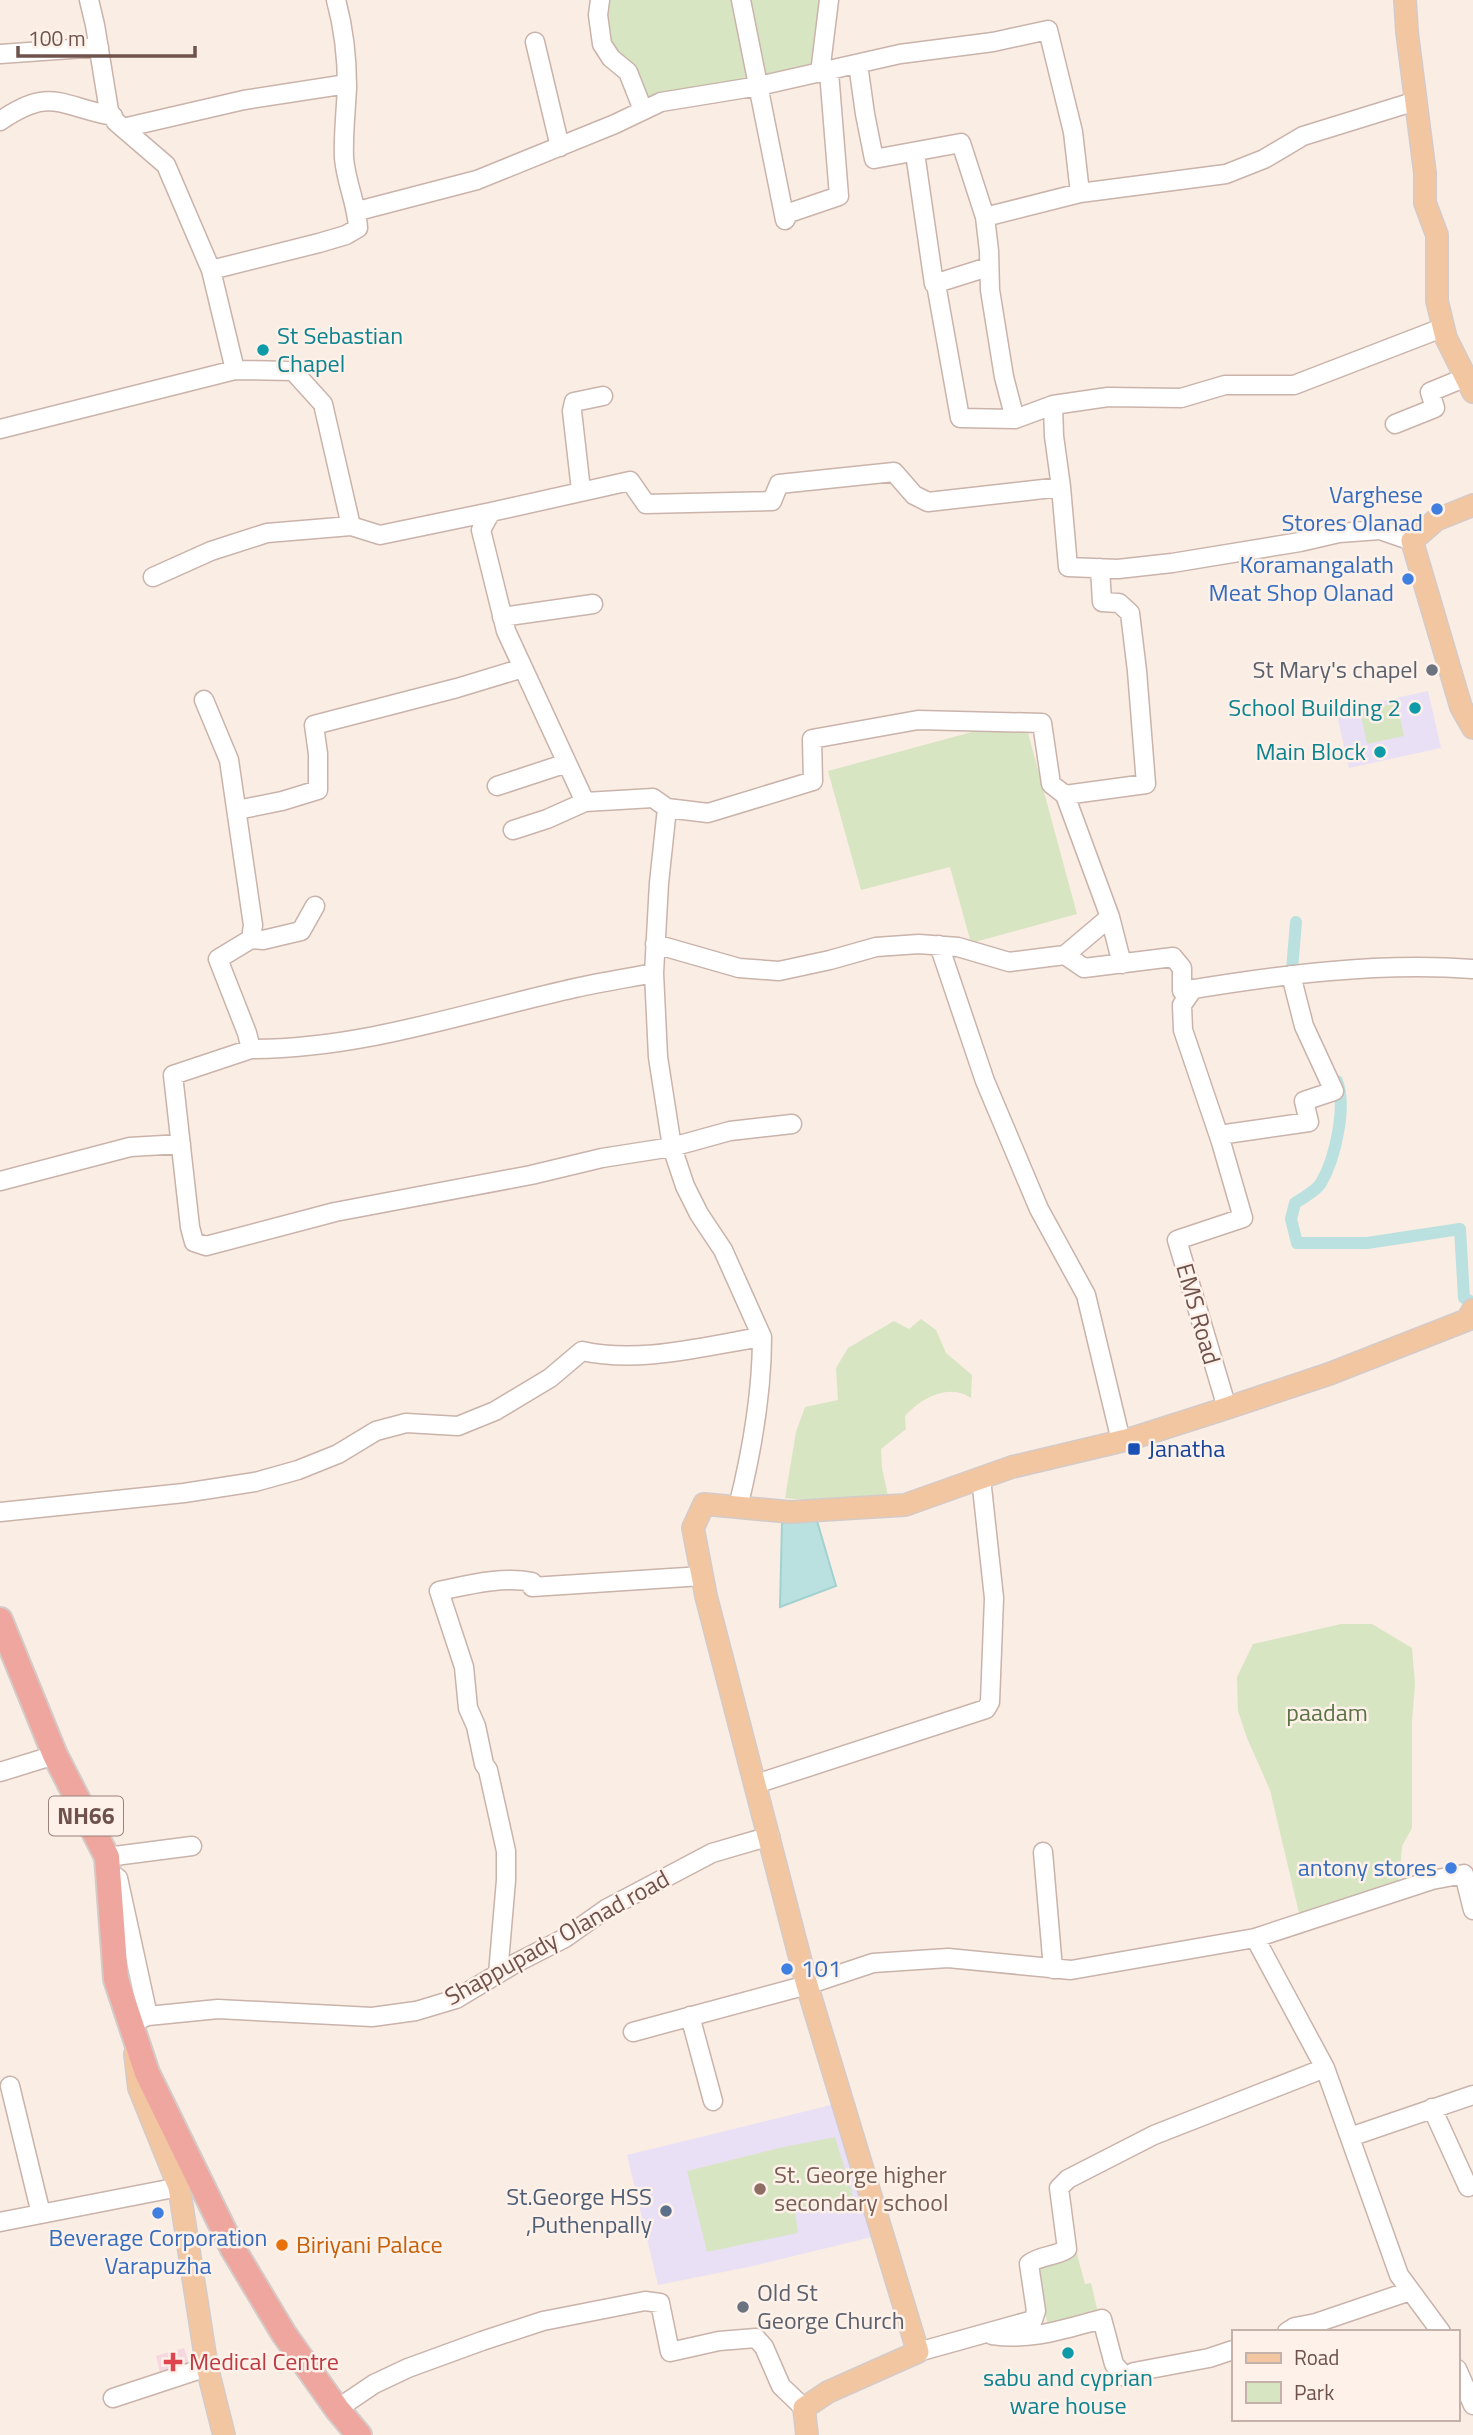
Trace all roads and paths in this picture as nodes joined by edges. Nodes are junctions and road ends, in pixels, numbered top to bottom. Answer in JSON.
{"nodes":[{"id":1,"x":89,"y":0,"type":"edge"},
{"id":2,"x":336,"y":0,"type":"edge"},
{"id":3,"x":600,"y":0,"type":"edge"},
{"id":4,"x":741,"y":0,"type":"edge"},
{"id":5,"x":829,"y":0,"type":"edge"},
{"id":6,"x":1405,"y":0,"type":"edge"},
{"id":7,"x":535,"y":42,"type":"dead end"},
{"id":8,"x":99,"y":47,"type":"junction"},
{"id":9,"x":0,"y":54,"type":"edge"},
{"id":10,"x":858,"y":64,"type":"junction"},
{"id":11,"x":824,"y":72,"type":"junction"},
{"id":12,"x":347,"y":83,"type":"junction"},
{"id":13,"x":759,"y":86,"type":"junction"},
{"id":14,"x":1416,"y":101,"type":"junction"},
{"id":15,"x":643,"y":110,"type":"junction"},
{"id":16,"x":0,"y":121,"type":"edge"},
{"id":17,"x":118,"y":122,"type":"junction"},
{"id":18,"x":560,"y":147,"type":"junction"},
{"id":19,"x":915,"y":153,"type":"junction"},
{"id":20,"x":1080,"y":193,"type":"junction"},
{"id":21,"x":358,"y":211,"type":"junction"},
{"id":22,"x":985,"y":217,"type":"junction"},
{"id":23,"x":989,"y":267,"type":"junction"},
{"id":24,"x":211,"y":270,"type":"junction"},
{"id":25,"x":936,"y":284,"type":"junction"},
{"id":26,"x":1442,"y":328,"type":"junction"},
{"id":27,"x":235,"y":370,"type":"junction"},
{"id":28,"x":1469,"y":385,"type":"edge"},
{"id":29,"x":603,"y":396,"type":"dead end"},
{"id":30,"x":1053,"y":405,"type":"junction"},
{"id":31,"x":1015,"y":419,"type":"junction"},
{"id":32,"x":1395,"y":424,"type":"dead end"},
{"id":33,"x":0,"y":429,"type":"edge"},
{"id":34,"x":1061,"y":487,"type":"junction"},
{"id":35,"x":581,"y":490,"type":"junction"},
{"id":36,"x":1473,"y":505,"type":"edge"},
{"id":37,"x":491,"y":512,"type":"junction"},
{"id":38,"x":351,"y":526,"type":"junction"},
{"id":39,"x":1412,"y":541,"type":"junction"},
{"id":40,"x":1100,"y":568,"type":"junction"},
{"id":41,"x":153,"y":577,"type":"dead end"},
{"id":42,"x":593,"y":604,"type":"dead end"},
{"id":43,"x":502,"y":617,"type":"junction"},
{"id":44,"x":523,"y":668,"type":"junction"},
{"id":45,"x":204,"y":700,"type":"dead end"},
{"id":46,"x":1473,"y":728,"type":"edge"},
{"id":47,"x":567,"y":764,"type":"junction"},
{"id":48,"x":497,"y":786,"type":"dead end"},
{"id":49,"x":1065,"y":795,"type":"junction"},
{"id":50,"x":584,"y":802,"type":"junction"},
{"id":51,"x":667,"y":808,"type":"junction"},
{"id":52,"x":237,"y":810,"type":"junction"},
{"id":53,"x":513,"y":830,"type":"dead end"},
{"id":54,"x":315,"y":906,"type":"dead end"},
{"id":55,"x":1110,"y":917,"type":"junction"},
{"id":56,"x":251,"y":939,"type":"junction"},
{"id":57,"x":656,"y":944,"type":"junction"},
{"id":58,"x":939,"y":945,"type":"junction"},
{"id":59,"x":1065,"y":955,"type":"junction"},
{"id":60,"x":1122,"y":964,"type":"junction"},
{"id":61,"x":1473,"y":969,"type":"edge"},
{"id":62,"x":654,"y":973,"type":"junction"},
{"id":63,"x":1291,"y":975,"type":"junction"},
{"id":64,"x":1193,"y":989,"type":"junction"},
{"id":65,"x":251,"y":1049,"type":"junction"},
{"id":66,"x":792,"y":1124,"type":"dead end"},
{"id":67,"x":1220,"y":1139,"type":"junction"},
{"id":68,"x":181,"y":1144,"type":"junction"},
{"id":69,"x":672,"y":1147,"type":"junction"},
{"id":70,"x":0,"y":1181,"type":"edge"},
{"id":71,"x":1473,"y":1310,"type":"edge"},
{"id":72,"x":762,"y":1337,"type":"junction"},
{"id":73,"x":1227,"y":1408,"type":"junction"},
{"id":74,"x":1121,"y":1441,"type":"junction"},
{"id":75,"x":981,"y":1478,"type":"junction"},
{"id":76,"x":738,"y":1507,"type":"junction"},
{"id":77,"x":0,"y":1512,"type":"edge"},
{"id":78,"x":702,"y":1576,"type":"junction"},
{"id":79,"x":0,"y":1619,"type":"edge"},
{"id":80,"x":55,"y":1755,"type":"junction"},
{"id":81,"x":0,"y":1772,"type":"edge"},
{"id":82,"x":756,"y":1784,"type":"junction"},
{"id":83,"x":770,"y":1836,"type":"junction"},
{"id":84,"x":192,"y":1846,"type":"dead end"},
{"id":85,"x":1042,"y":1852,"type":"dead end"},
{"id":86,"x":107,"y":1857,"type":"junction"},
{"id":87,"x":1468,"y":1873,"type":"edge"},
{"id":88,"x":1472,"y":1910,"type":"edge"},
{"id":89,"x":1255,"y":1938,"type":"junction"},
{"id":90,"x":1053,"y":1969,"type":"junction"},
{"id":91,"x":498,"y":1974,"type":"junction"},
{"id":92,"x":807,"y":1985,"type":"junction"},
{"id":93,"x":690,"y":2016,"type":"junction"},
{"id":94,"x":140,"y":2020,"type":"junction"},
{"id":95,"x":633,"y":2032,"type":"dead end"},
{"id":96,"x":1325,"y":2068,"type":"junction"},
{"id":97,"x":10,"y":2086,"type":"dead end"},
{"id":98,"x":1473,"y":2095,"type":"edge"},
{"id":99,"x":713,"y":2101,"type":"dead end"},
{"id":100,"x":1432,"y":2108,"type":"junction"},
{"id":101,"x":1350,"y":2137,"type":"junction"},
{"id":102,"x":179,"y":2187,"type":"junction"},
{"id":103,"x":1468,"y":2187,"type":"dead end"},
{"id":104,"x":41,"y":2214,"type":"junction"},
{"id":105,"x":0,"y":2222,"type":"edge"},
{"id":106,"x":1410,"y":2291,"type":"junction"},
{"id":107,"x":1290,"y":2330,"type":"edge"},
{"id":108,"x":1440,"y":2330,"type":"edge"},
{"id":109,"x":985,"y":2334,"type":"junction"},
{"id":110,"x":1232,"y":2350,"type":"edge"},
{"id":111,"x":918,"y":2353,"type":"junction"},
{"id":112,"x":207,"y":2367,"type":"junction"},
{"id":113,"x":1459,"y":2374,"type":"edge"},
{"id":114,"x":113,"y":2398,"type":"dead end"},
{"id":115,"x":1473,"y":2405,"type":"edge"},
{"id":116,"x":804,"y":2408,"type":"junction"},
{"id":117,"x":337,"y":2409,"type":"junction"},
{"id":118,"x":225,"y":2435,"type":"edge"},
{"id":119,"x":359,"y":2435,"type":"edge"},
{"id":120,"x":807,"y":2435,"type":"edge"}],
"edges":[{"from":1,"to":8,"type":"street"},
{"from":2,"to":12,"type":"street"},
{"from":3,"to":15,"type":"street"},
{"from":4,"to":13,"type":"street"},
{"from":5,"to":11,"type":"street"},
{"from":6,"to":14,"type":"main road"},
{"from":7,"to":18,"type":"street"},
{"from":8,"to":9,"type":"street"},
{"from":8,"to":17,"type":"street"},
{"from":10,"to":11,"type":"street"},
{"from":10,"to":19,"type":"street"},
{"from":10,"to":20,"type":"street"},
{"from":11,"to":13,"type":"street"},
{"from":11,"to":13,"type":"street"},
{"from":12,"to":17,"type":"street"},
{"from":12,"to":21,"type":"street"},
{"from":13,"to":15,"type":"street"},
{"from":14,"to":20,"type":"street"},
{"from":14,"to":26,"type":"main road"},
{"from":15,"to":18,"type":"street"},
{"from":16,"to":17,"type":"street"},
{"from":17,"to":24,"type":"street"},
{"from":18,"to":21,"type":"street"},
{"from":19,"to":22,"type":"street"},
{"from":19,"to":25,"type":"street"},
{"from":20,"to":22,"type":"street"},
{"from":21,"to":24,"type":"street"},
{"from":22,"to":23,"type":"street"},
{"from":23,"to":25,"type":"street"},
{"from":23,"to":31,"type":"street"},
{"from":24,"to":27,"type":"street"},
{"from":25,"to":31,"type":"street"},
{"from":26,"to":28,"type":"main road"},
{"from":26,"to":30,"type":"street"},
{"from":27,"to":33,"type":"street"},
{"from":27,"to":38,"type":"street"},
{"from":28,"to":32,"type":"street"},
{"from":29,"to":35,"type":"street"},
{"from":30,"to":31,"type":"street"},
{"from":30,"to":34,"type":"street"},
{"from":34,"to":35,"type":"street"},
{"from":34,"to":40,"type":"street"},
{"from":35,"to":37,"type":"street"},
{"from":36,"to":39,"type":"main road"},
{"from":37,"to":38,"type":"street"},
{"from":37,"to":43,"type":"street"},
{"from":38,"to":41,"type":"street"},
{"from":39,"to":40,"type":"street"},
{"from":39,"to":46,"type":"main road"},
{"from":40,"to":49,"type":"street"},
{"from":42,"to":43,"type":"street"},
{"from":43,"to":44,"type":"street"},
{"from":44,"to":47,"type":"street"},
{"from":44,"to":52,"type":"street"},
{"from":45,"to":52,"type":"street"},
{"from":47,"to":48,"type":"street"},
{"from":47,"to":50,"type":"street"},
{"from":49,"to":51,"type":"street"},
{"from":49,"to":55,"type":"street"},
{"from":50,"to":51,"type":"street"},
{"from":50,"to":53,"type":"street"},
{"from":51,"to":57,"type":"street"},
{"from":52,"to":56,"type":"street"},
{"from":54,"to":56,"type":"street"},
{"from":55,"to":59,"type":"street"},
{"from":55,"to":60,"type":"street"},
{"from":56,"to":65,"type":"street"},
{"from":57,"to":58,"type":"street"},
{"from":57,"to":62,"type":"street"},
{"from":58,"to":59,"type":"street"},
{"from":58,"to":74,"type":"street"},
{"from":59,"to":60,"type":"street"},
{"from":60,"to":64,"type":"street"},
{"from":61,"to":63,"type":"street"},
{"from":62,"to":65,"type":"street"},
{"from":62,"to":69,"type":"street"},
{"from":63,"to":64,"type":"street"},
{"from":63,"to":67,"type":"street"},
{"from":64,"to":67,"type":"street"},
{"from":65,"to":68,"type":"street"},
{"from":66,"to":69,"type":"street"},
{"from":67,"to":73,"type":"street","name":"EMS Road"},
{"from":68,"to":69,"type":"street"},
{"from":68,"to":70,"type":"street"},
{"from":69,"to":72,"type":"street"},
{"from":71,"to":73,"type":"main road"},
{"from":72,"to":76,"type":"street"},
{"from":72,"to":77,"type":"street"},
{"from":73,"to":74,"type":"main road"},
{"from":74,"to":75,"type":"main road"},
{"from":75,"to":76,"type":"main road"},
{"from":75,"to":82,"type":"street"},
{"from":76,"to":78,"type":"main road"},
{"from":78,"to":82,"type":"main road"},
{"from":78,"to":91,"type":"street"},
{"from":79,"to":80,"type":"highway","number":"NH66"},
{"from":80,"to":81,"type":"street"},
{"from":80,"to":86,"type":"highway","number":"NH66"},
{"from":82,"to":83,"type":"main road"},
{"from":83,"to":91,"type":"street","name":"Shappupady Olanad road"},
{"from":83,"to":92,"type":"main road"},
{"from":84,"to":86,"type":"street"},
{"from":85,"to":90,"type":"street"},
{"from":86,"to":94,"type":"highway","number":"NH66"},
{"from":87,"to":88,"type":"street"},
{"from":87,"to":89,"type":"street"},
{"from":89,"to":90,"type":"street"},
{"from":89,"to":96,"type":"street"},
{"from":90,"to":92,"type":"street"},
{"from":91,"to":94,"type":"street","name":"Shappupady Olanad road"},
{"from":92,"to":93,"type":"street"},
{"from":92,"to":111,"type":"main road"},
{"from":93,"to":95,"type":"street"},
{"from":93,"to":99,"type":"street"},
{"from":94,"to":102,"type":"main road"},
{"from":94,"to":117,"type":"highway","number":"NH66"},
{"from":96,"to":101,"type":"street"},
{"from":96,"to":109,"type":"street"},
{"from":97,"to":104,"type":"street"},
{"from":98,"to":100,"type":"street"},
{"from":100,"to":101,"type":"street"},
{"from":100,"to":103,"type":"street"},
{"from":101,"to":106,"type":"street"},
{"from":102,"to":104,"type":"street"},
{"from":102,"to":112,"type":"main road"},
{"from":104,"to":105,"type":"street"},
{"from":106,"to":107,"type":"street"},
{"from":106,"to":108,"type":"street"},
{"from":109,"to":110,"type":"street"},
{"from":109,"to":111,"type":"street"},
{"from":111,"to":116,"type":"main road"},
{"from":112,"to":114,"type":"street"},
{"from":112,"to":118,"type":"main road"},
{"from":113,"to":115,"type":"street"},
{"from":116,"to":117,"type":"street"},
{"from":116,"to":120,"type":"main road"},
{"from":117,"to":119,"type":"highway","number":"NH66"}]}
